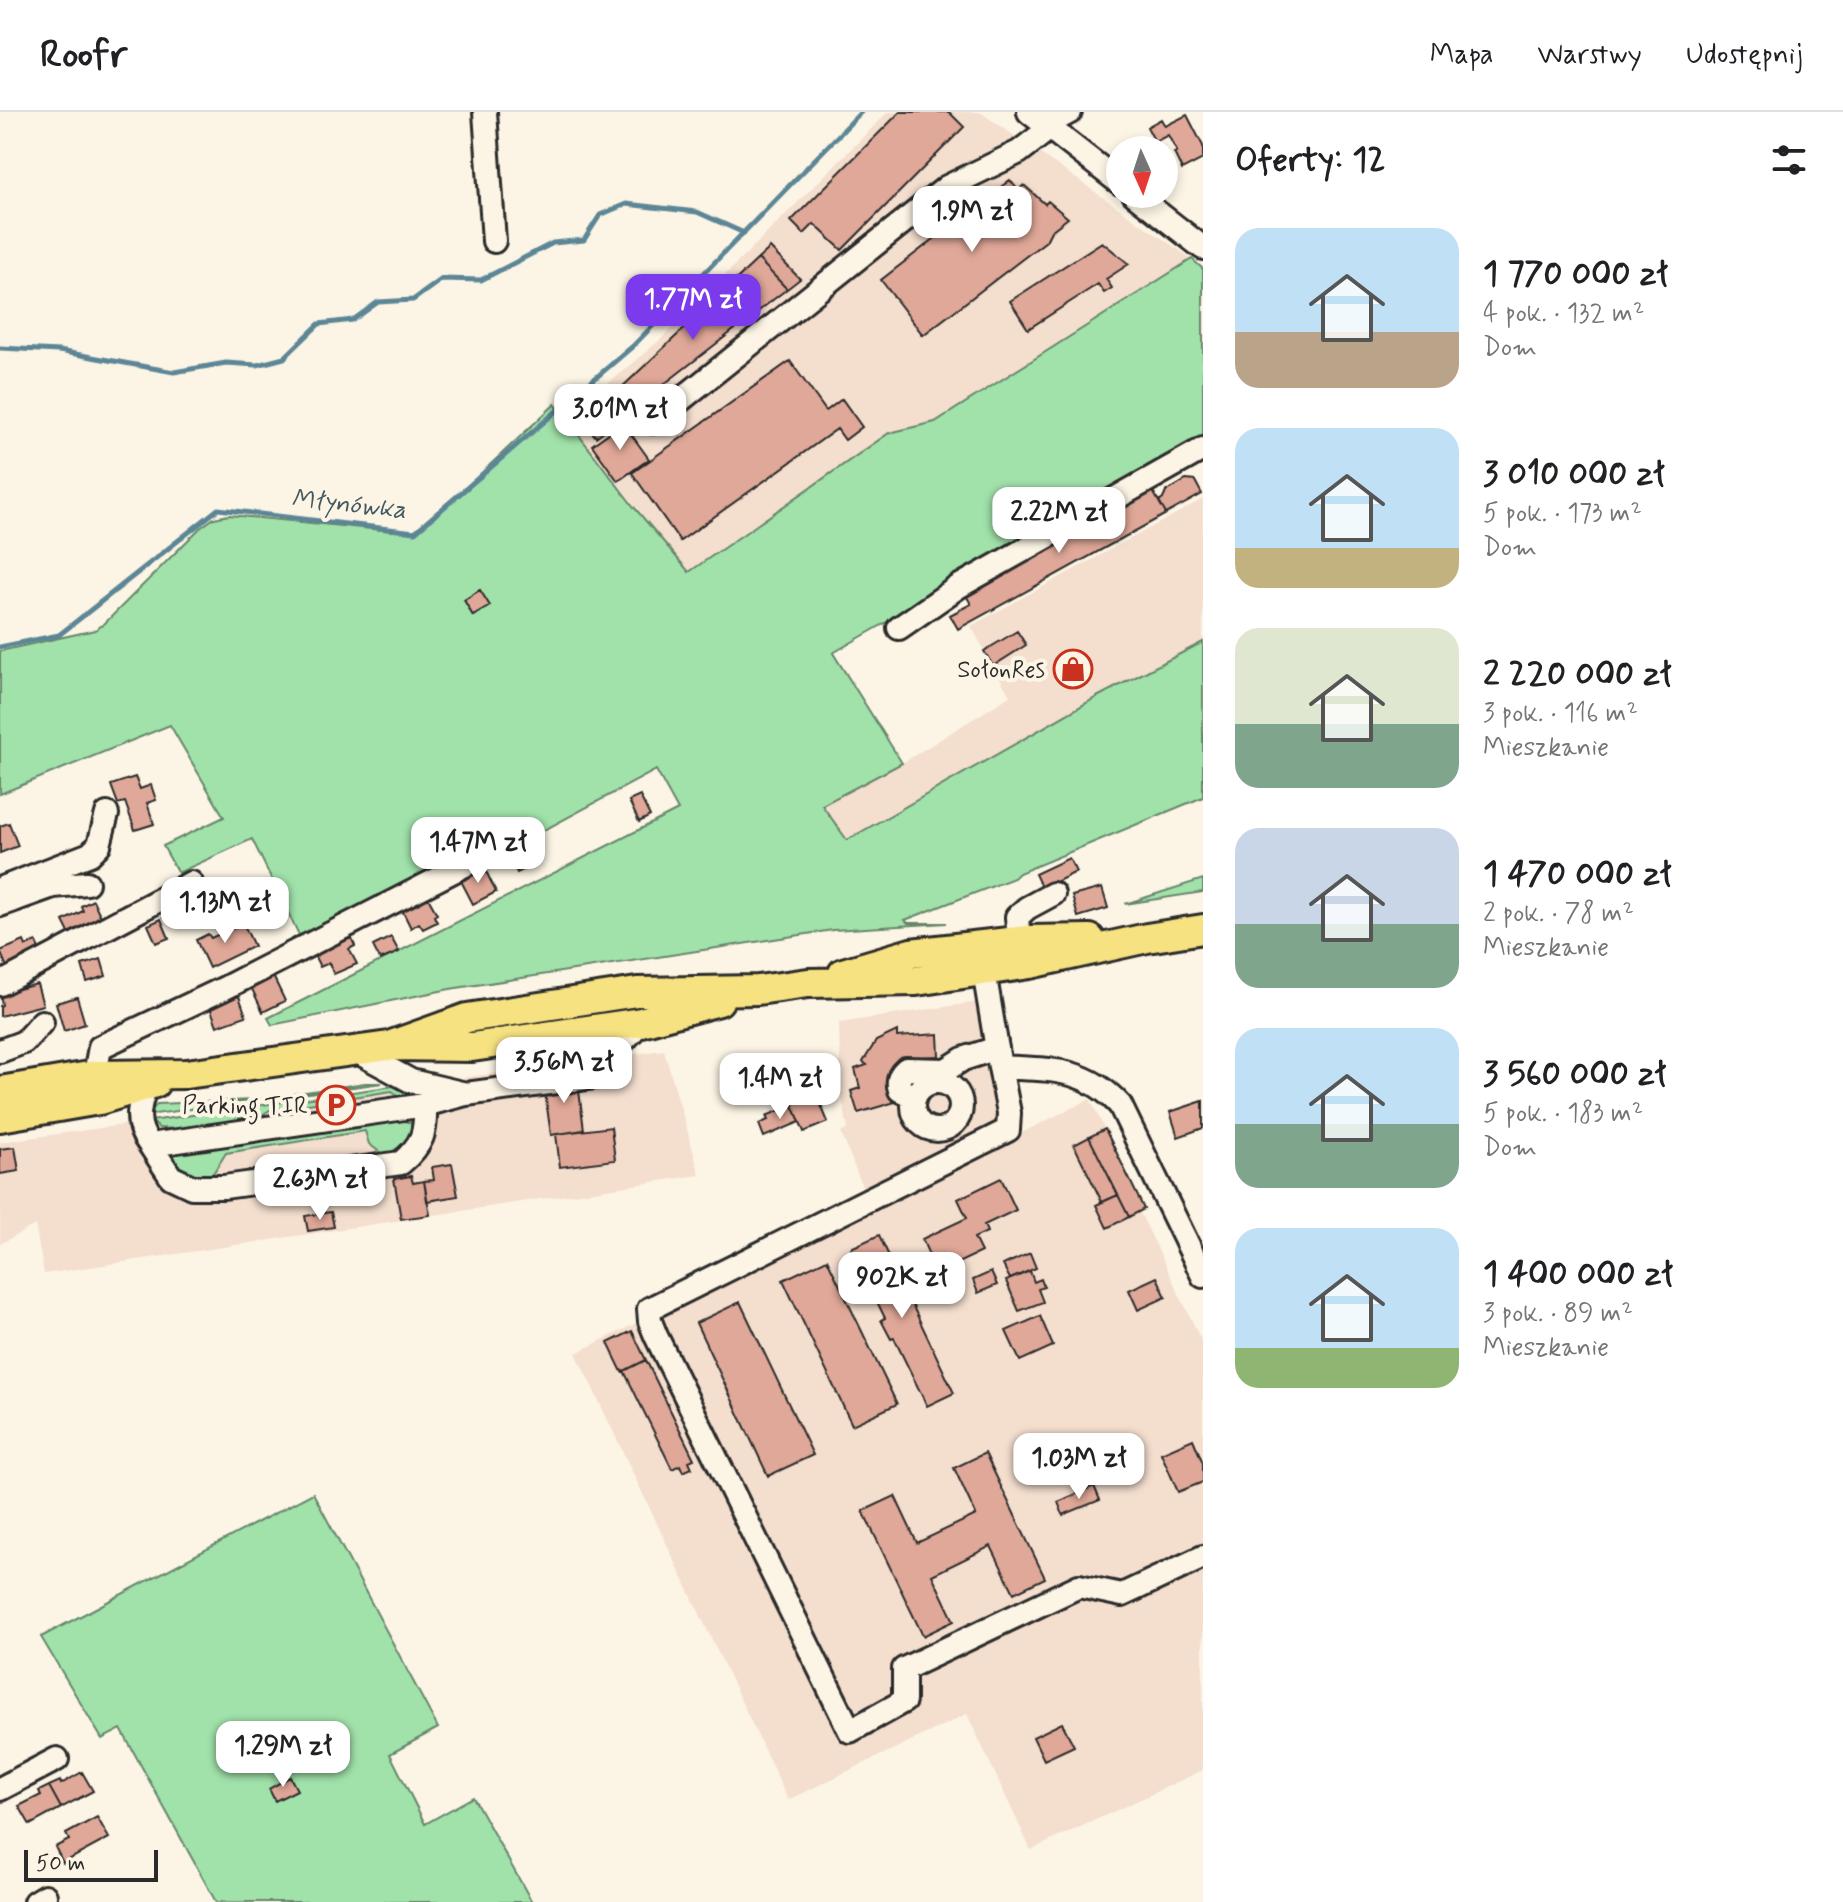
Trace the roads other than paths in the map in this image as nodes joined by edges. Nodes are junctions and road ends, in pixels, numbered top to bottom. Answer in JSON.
{"nodes":[{"id":1,"x":485,"y":112,"type":"edge"},
{"id":2,"x":1070,"y":112,"type":"edge"},
{"id":3,"x":1042,"y":122,"type":"edge"},
{"id":4,"x":1106,"y":172,"type":"edge"},
{"id":5,"x":1152,"y":208,"type":"edge"},
{"id":6,"x":494,"y":241,"type":"dead end"},
{"id":7,"x":1203,"y":248,"type":"edge"},
{"id":8,"x":653,"y":422,"type":"dead end"},
{"id":9,"x":1203,"y":449,"type":"edge"},
{"id":10,"x":899,"y":628,"type":"dead end"},
{"id":11,"x":107,"y":814,"type":"dead end"},
{"id":12,"x":508,"y":843,"type":"dead end"},
{"id":13,"x":87,"y":883,"type":"dead end"},
{"id":14,"x":191,"y":883,"type":"dead end"},
{"id":15,"x":0,"y":889,"type":"edge"},
{"id":16,"x":1053,"y":894,"type":"dead end"},
{"id":17,"x":0,"y":905,"type":"edge"},
{"id":18,"x":1203,"y":929,"type":"edge"},
{"id":19,"x":1147,"y":938,"type":"junction"},
{"id":20,"x":1019,"y":940,"type":"junction"},
{"id":21,"x":950,"y":948,"type":"junction"},
{"id":22,"x":984,"y":971,"type":"junction"},
{"id":23,"x":808,"y":983,"type":"junction"},
{"id":24,"x":0,"y":984,"type":"edge"},
{"id":25,"x":758,"y":990,"type":"junction"},
{"id":26,"x":544,"y":1007,"type":"junction"},
{"id":27,"x":42,"y":1022,"type":"dead end"},
{"id":28,"x":606,"y":1040,"type":"junction"},
{"id":29,"x":389,"y":1046,"type":"junction"},
{"id":30,"x":354,"y":1050,"type":"junction"},
{"id":31,"x":0,"y":1051,"type":"edge"},
{"id":32,"x":998,"y":1058,"type":"junction"},
{"id":33,"x":95,"y":1075,"type":"junction"},
{"id":34,"x":149,"y":1080,"type":"junction"},
{"id":35,"x":2,"y":1084,"type":"edge"},
{"id":36,"x":466,"y":1094,"type":"junction"},
{"id":37,"x":915,"y":1097,"type":"dead end"},
{"id":38,"x":425,"y":1105,"type":"junction"},
{"id":39,"x":0,"y":1117,"type":"edge"},
{"id":40,"x":150,"y":1145,"type":"junction"},
{"id":41,"x":1203,"y":1276,"type":"edge"},
{"id":42,"x":1203,"y":1557,"type":"edge"},
{"id":43,"x":57,"y":1759,"type":"dead end"},
{"id":44,"x":0,"y":1789,"type":"edge"}],
"edges":[{"from":1,"to":6,"type":"street"},
{"from":2,"to":3,"type":"street"},
{"from":3,"to":4,"type":"street"},
{"from":3,"to":8,"type":"street"},
{"from":5,"to":7,"type":"street"},
{"from":9,"to":10,"type":"street"},
{"from":11,"to":15,"type":"street"},
{"from":12,"to":33,"type":"street"},
{"from":13,"to":17,"type":"street"},
{"from":14,"to":24,"type":"street"},
{"from":16,"to":20,"type":"street"},
{"from":18,"to":19,"type":"main road"},
{"from":19,"to":20,"type":"main road"},
{"from":19,"to":22,"type":"main road"},
{"from":20,"to":21,"type":"main road"},
{"from":21,"to":22,"type":"street"},
{"from":21,"to":23,"type":"main road"},
{"from":22,"to":23,"type":"main road"},
{"from":22,"to":32,"type":"street"},
{"from":23,"to":25,"type":"main road"},
{"from":25,"to":26,"type":"main road"},
{"from":25,"to":28,"type":"main road"},
{"from":26,"to":28,"type":"street"},
{"from":26,"to":29,"type":"main road"},
{"from":27,"to":31,"type":"street"},
{"from":28,"to":29,"type":"main road"},
{"from":28,"to":36,"type":"street"},
{"from":29,"to":30,"type":"main road"},
{"from":30,"to":34,"type":"main road"},
{"from":30,"to":36,"type":"street"},
{"from":32,"to":37,"type":"street"},
{"from":32,"to":41,"type":"street"},
{"from":32,"to":42,"type":"street"},
{"from":33,"to":34,"type":"main road"},
{"from":33,"to":35,"type":"main road"},
{"from":34,"to":39,"type":"main road"},
{"from":34,"to":40,"type":"street"},
{"from":36,"to":38,"type":"street"},
{"from":38,"to":40,"type":"street"},
{"from":38,"to":40,"type":"street"},
{"from":43,"to":44,"type":"street"}]}
